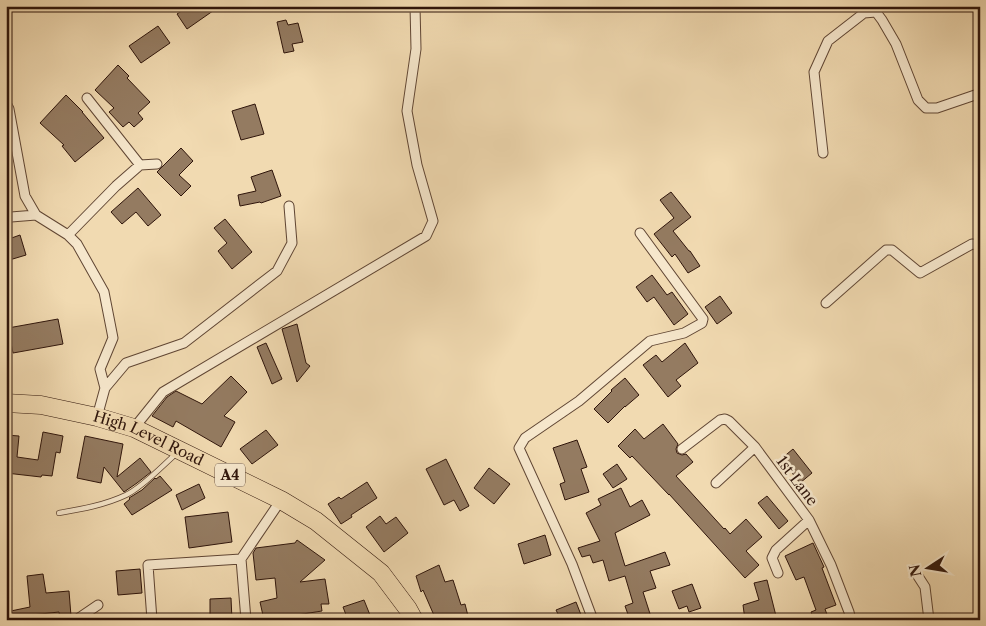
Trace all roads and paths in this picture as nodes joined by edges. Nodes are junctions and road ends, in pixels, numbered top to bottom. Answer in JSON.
{"nodes":[{"id":1,"x":415,"y":6,"type":"edge"},
{"id":2,"x":980,"y":95,"type":"edge"},
{"id":3,"x":88,"y":98,"type":"dead end"},
{"id":4,"x":6,"y":103,"type":"edge"},
{"id":5,"x":823,"y":153,"type":"dead end"},
{"id":6,"x":157,"y":164,"type":"dead end"},
{"id":7,"x":140,"y":165,"type":"junction"},
{"id":8,"x":289,"y":206,"type":"dead end"},
{"id":9,"x":36,"y":215,"type":"junction"},
{"id":10,"x":6,"y":220,"type":"edge"},
{"id":11,"x":640,"y":232,"type":"dead end"},
{"id":12,"x":68,"y":235,"type":"junction"},
{"id":13,"x":980,"y":245,"type":"edge"},
{"id":14,"x":826,"y":303,"type":"dead end"},
{"id":15,"x":105,"y":388,"type":"junction"},
{"id":16,"x":6,"y":403,"type":"edge"},
{"id":17,"x":96,"y":417,"type":"junction"},
{"id":18,"x":134,"y":428,"type":"junction"},
{"id":19,"x":755,"y":447,"type":"junction"},
{"id":20,"x":682,"y":449,"type":"dead end"},
{"id":21,"x":180,"y":450,"type":"junction"},
{"id":22,"x":716,"y":482,"type":"dead end"},
{"id":23,"x":281,"y":500,"type":"junction"},
{"id":24,"x":59,"y":513,"type":"dead end"},
{"id":25,"x":809,"y":520,"type":"junction"},
{"id":26,"x":241,"y":560,"type":"junction"},
{"id":27,"x":914,"y":570,"type":"dead end"},
{"id":28,"x":778,"y":573,"type":"dead end"},
{"id":29,"x":98,"y":605,"type":"dead end"},
{"id":30,"x":76,"y":620,"type":"edge"},
{"id":31,"x":152,"y":620,"type":"edge"},
{"id":32,"x":246,"y":620,"type":"edge"},
{"id":33,"x":414,"y":620,"type":"edge"},
{"id":34,"x":592,"y":620,"type":"edge"},
{"id":35,"x":851,"y":620,"type":"edge"},
{"id":36,"x":929,"y":620,"type":"edge"}],
"edges":[{"from":1,"to":18,"type":"street"},
{"from":2,"to":5,"type":"street"},
{"from":3,"to":7,"type":"street"},
{"from":4,"to":9,"type":"street"},
{"from":6,"to":7,"type":"street"},
{"from":7,"to":12,"type":"street"},
{"from":8,"to":15,"type":"street"},
{"from":9,"to":10,"type":"street"},
{"from":9,"to":12,"type":"street"},
{"from":11,"to":34,"type":"street"},
{"from":12,"to":15,"type":"street"},
{"from":13,"to":14,"type":"street"},
{"from":15,"to":17,"type":"street"},
{"from":16,"to":17,"type":"highway","name":"High Level Road","number":"A4"},
{"from":17,"to":18,"type":"highway","name":"High Level Road","number":"A4"},
{"from":18,"to":21,"type":"highway","name":"High Level Road","number":"A4"},
{"from":19,"to":20,"type":"street","name":"1st Lane"},
{"from":19,"to":22,"type":"street"},
{"from":19,"to":25,"type":"street","name":"1st Lane"},
{"from":21,"to":23,"type":"highway","name":"High Level Road","number":"A4"},
{"from":21,"to":24,"type":"lane"},
{"from":23,"to":26,"type":"street"},
{"from":23,"to":33,"type":"highway","name":"High Level Road","number":"A4"},
{"from":25,"to":28,"type":"street"},
{"from":25,"to":35,"type":"street","name":"1st Lane"},
{"from":26,"to":31,"type":"street"},
{"from":26,"to":32,"type":"street"},
{"from":27,"to":36,"type":"street"},
{"from":29,"to":30,"type":"street"}]}
